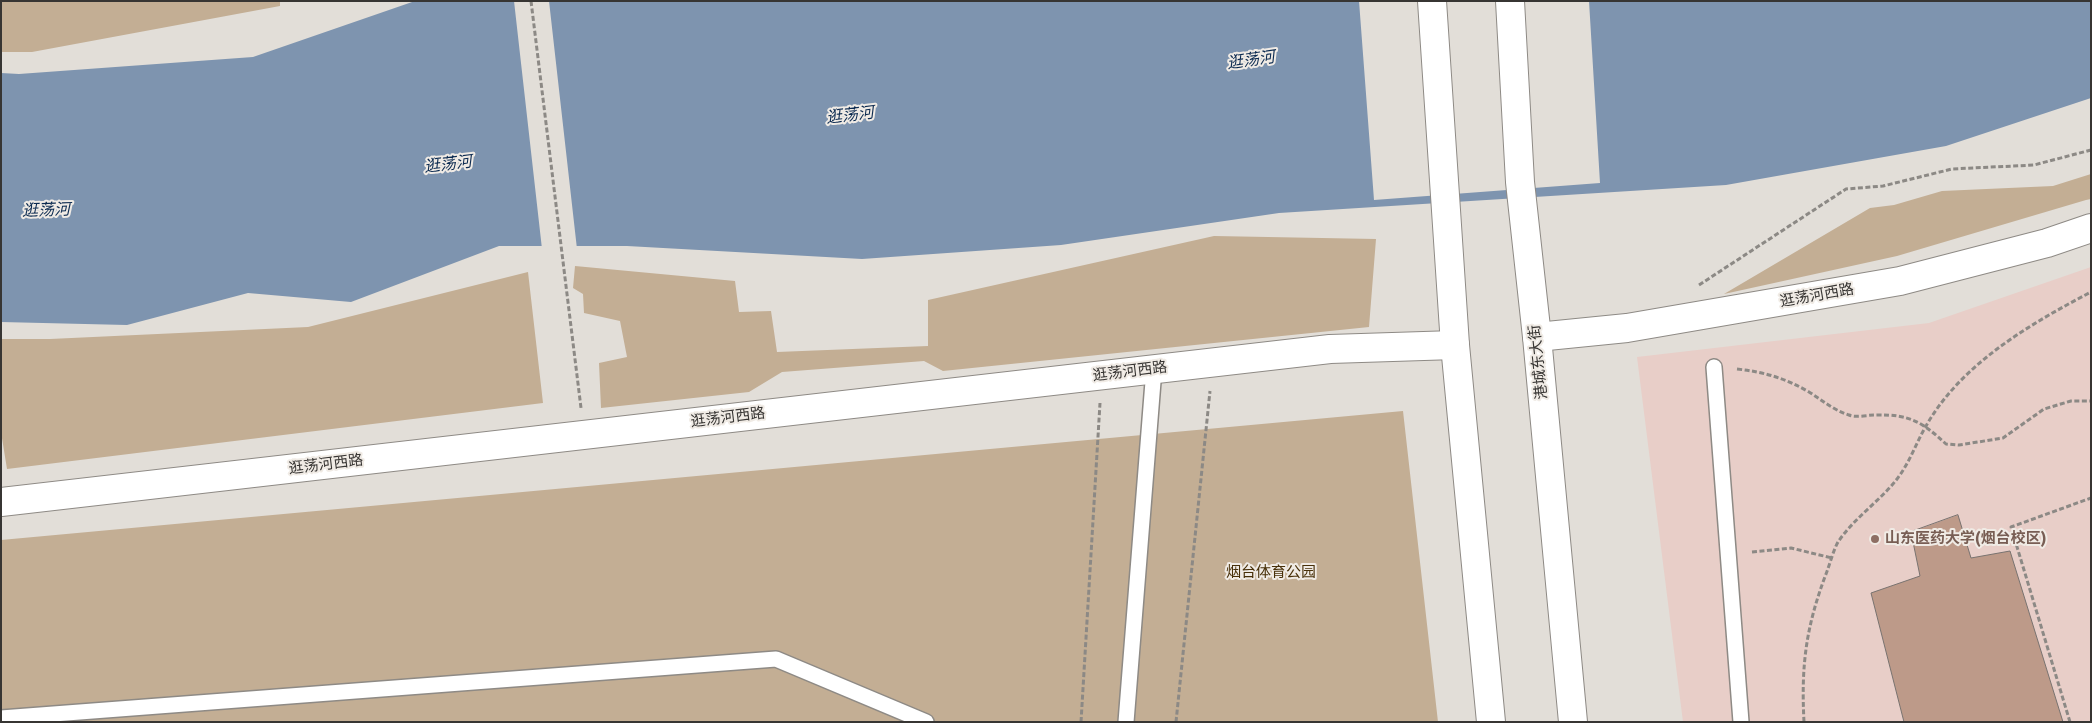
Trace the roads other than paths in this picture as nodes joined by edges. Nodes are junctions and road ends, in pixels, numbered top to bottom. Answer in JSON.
{"nodes":[{"id":1,"x":1432,"y":1,"type":"edge"},
{"id":2,"x":1510,"y":1,"type":"edge"},
{"id":3,"x":2091,"y":228,"type":"edge"},
{"id":4,"x":1537,"y":337,"type":"junction"},
{"id":5,"x":1455,"y":345,"type":"junction"},
{"id":6,"x":1714,"y":367,"type":"road end"},
{"id":7,"x":1154,"y":369,"type":"junction"},
{"id":8,"x":1,"y":502,"type":"edge"},
{"id":9,"x":1,"y":718,"type":"edge"},
{"id":10,"x":926,"y":722,"type":"edge"},
{"id":11,"x":1126,"y":722,"type":"edge"},
{"id":12,"x":1491,"y":722,"type":"edge"},
{"id":13,"x":1573,"y":722,"type":"edge"},
{"id":14,"x":1741,"y":722,"type":"edge"}],
"edges":[{"from":1,"to":5,"type":"street"},
{"from":2,"to":4,"type":"street","name":"港城东大街"},
{"from":3,"to":4,"type":"street","name":"逛荡河西路"},
{"from":4,"to":13,"type":"street","name":"港城东大街"},
{"from":5,"to":7,"type":"street","name":"逛荡河西路"},
{"from":5,"to":12,"type":"street"},
{"from":6,"to":14,"type":"lane"},
{"from":7,"to":8,"type":"street","name":"逛荡河西路"},
{"from":7,"to":11,"type":"lane"},
{"from":9,"to":10,"type":"lane"}]}
